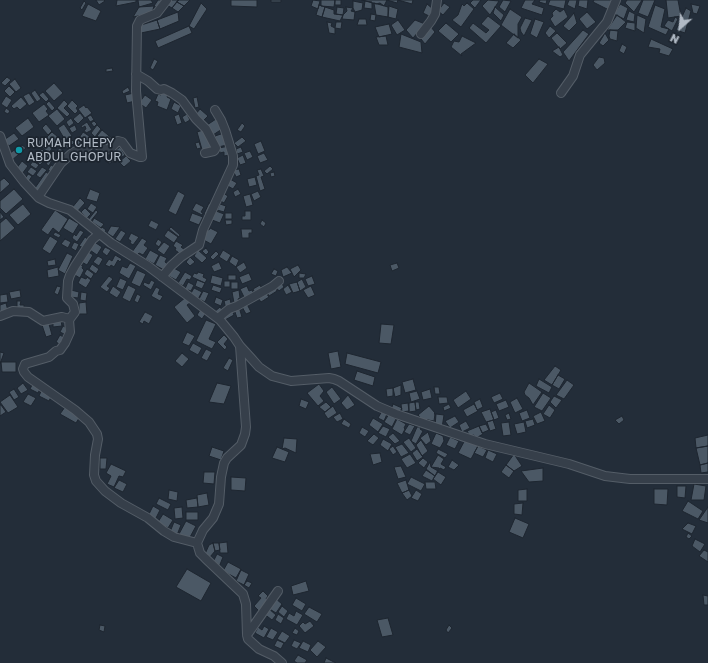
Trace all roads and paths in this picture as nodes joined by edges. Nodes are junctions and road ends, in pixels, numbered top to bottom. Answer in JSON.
{"nodes":[{"id":1,"x":168,"y":0,"type":"edge"},
{"id":2,"x":437,"y":0,"type":"edge"},
{"id":3,"x":616,"y":0,"type":"edge"},
{"id":4,"x":421,"y":34,"type":"dead end"},
{"id":5,"x":136,"y":74,"type":"junction"},
{"id":6,"x":561,"y":93,"type":"dead end"},
{"id":7,"x":215,"y":110,"type":"dead end"},
{"id":8,"x":0,"y":136,"type":"edge"},
{"id":9,"x":229,"y":145,"type":"junction"},
{"id":10,"x":216,"y":148,"type":"junction"},
{"id":11,"x":205,"y":153,"type":"dead end"},
{"id":12,"x":38,"y":197,"type":"junction"},
{"id":13,"x":99,"y":234,"type":"junction"},
{"id":14,"x":162,"y":277,"type":"junction"},
{"id":15,"x":279,"y":281,"type":"dead end"},
{"id":16,"x":0,"y":316,"type":"edge"},
{"id":17,"x":218,"y":318,"type":"junction"},
{"id":18,"x":70,"y":319,"type":"junction"},
{"id":19,"x":240,"y":346,"type":"junction"},
{"id":20,"x":708,"y":479,"type":"edge"},
{"id":21,"x":197,"y":543,"type":"junction"},
{"id":22,"x":278,"y":591,"type":"dead end"},
{"id":23,"x":246,"y":635,"type":"junction"},
{"id":24,"x":282,"y":663,"type":"edge"}],
"edges":[{"from":1,"to":5,"type":"street"},
{"from":2,"to":4,"type":"street"},
{"from":3,"to":6,"type":"street"},
{"from":5,"to":10,"type":"street"},
{"from":5,"to":12,"type":"street"},
{"from":7,"to":9,"type":"street"},
{"from":8,"to":12,"type":"street"},
{"from":9,"to":10,"type":"street"},
{"from":9,"to":14,"type":"street"},
{"from":10,"to":11,"type":"street"},
{"from":12,"to":13,"type":"street"},
{"from":13,"to":14,"type":"street"},
{"from":13,"to":18,"type":"street"},
{"from":14,"to":17,"type":"street"},
{"from":15,"to":17,"type":"street"},
{"from":16,"to":18,"type":"street"},
{"from":17,"to":19,"type":"street"},
{"from":18,"to":21,"type":"street"},
{"from":19,"to":20,"type":"street"},
{"from":19,"to":21,"type":"street"},
{"from":21,"to":23,"type":"street"},
{"from":22,"to":23,"type":"street"},
{"from":23,"to":24,"type":"street"}]}
